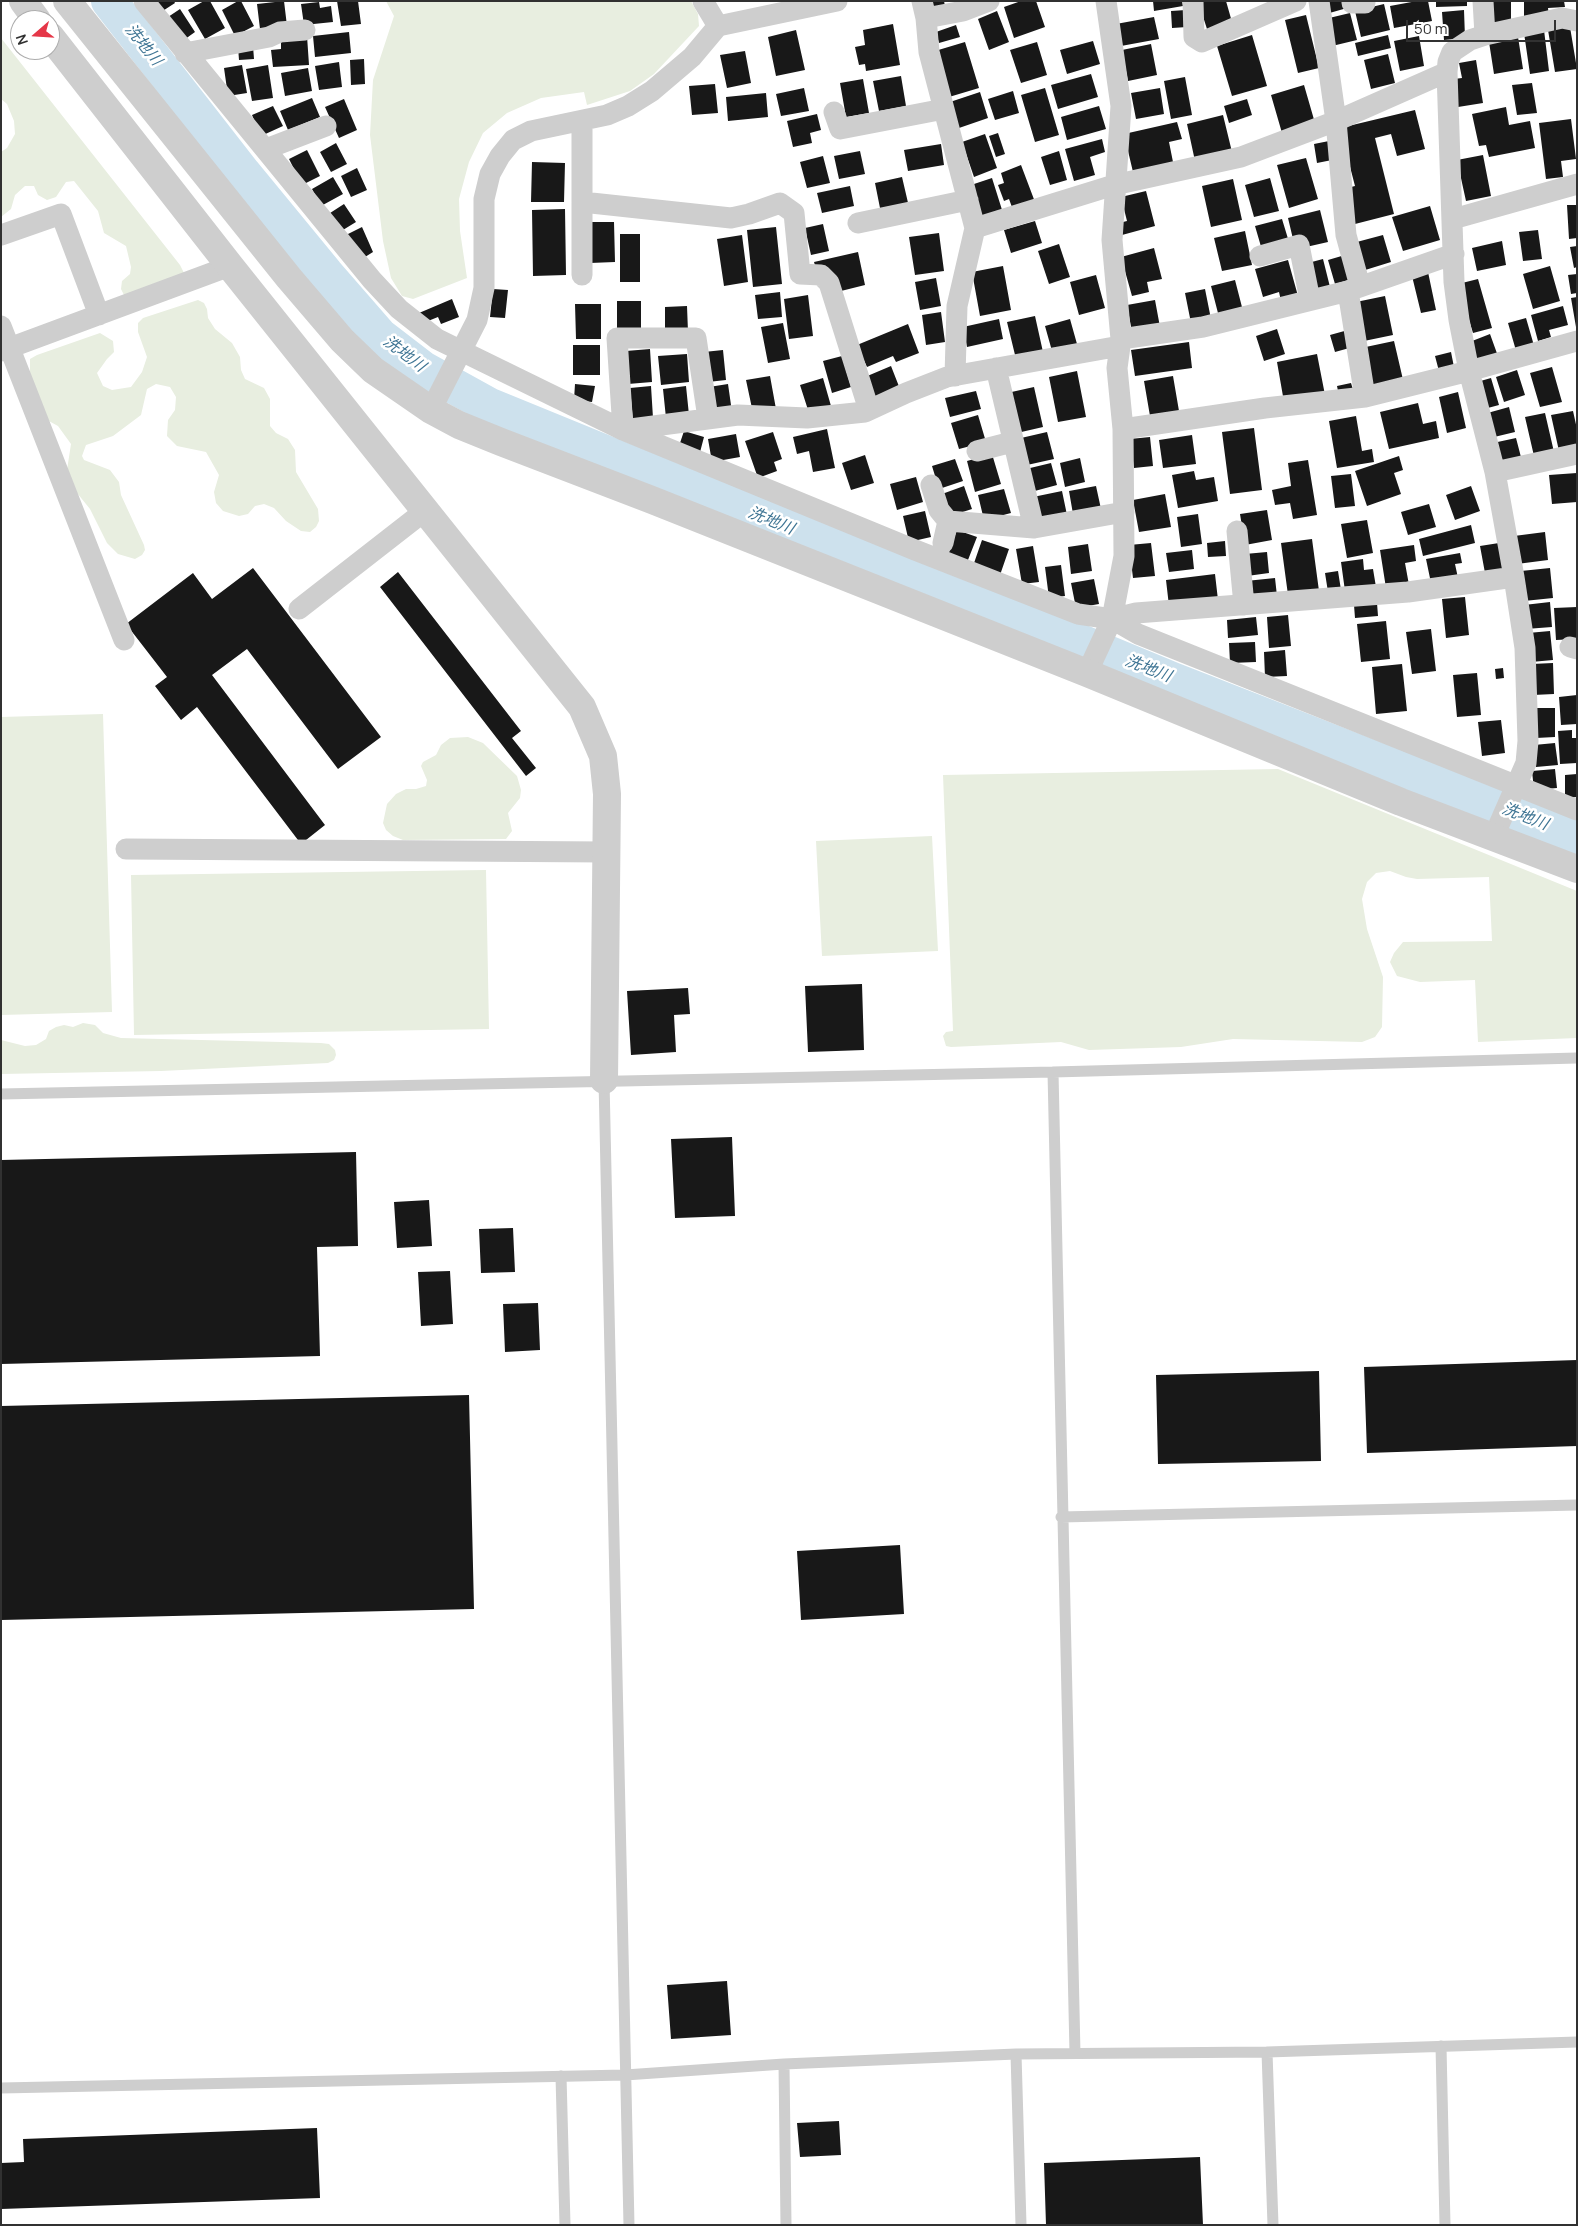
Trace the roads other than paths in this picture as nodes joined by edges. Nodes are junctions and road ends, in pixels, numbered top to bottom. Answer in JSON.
{"nodes":[{"id":1,"x":67,"y":1,"type":"edge"},
{"id":2,"x":144,"y":1,"type":"edge"},
{"id":3,"x":703,"y":1,"type":"edge"},
{"id":4,"x":837,"y":1,"type":"edge"},
{"id":5,"x":988,"y":1,"type":"edge"},
{"id":6,"x":1106,"y":1,"type":"edge"},
{"id":7,"x":1193,"y":1,"type":"edge"},
{"id":8,"x":1296,"y":1,"type":"edge"},
{"id":9,"x":1319,"y":1,"type":"edge"},
{"id":10,"x":1483,"y":1,"type":"edge"},
{"id":11,"x":924,"y":10,"type":"edge"},
{"id":12,"x":1577,"y":21,"type":"edge"},
{"id":13,"x":718,"y":26,"type":"junction"},
{"id":14,"x":305,"y":30,"type":"dead end"},
{"id":15,"x":1485,"y":35,"type":"junction"},
{"id":16,"x":60,"y":49,"type":"edge"},
{"id":17,"x":185,"y":53,"type":"junction"},
{"id":18,"x":1447,"y":72,"type":"junction"},
{"id":19,"x":944,"y":109,"type":"junction"},
{"id":20,"x":834,"y":112,"type":"dead end"},
{"id":21,"x":582,"y":121,"type":"junction"},
{"id":22,"x":1336,"y":121,"type":"junction"},
{"id":23,"x":326,"y":126,"type":"dead end"},
{"id":24,"x":266,"y":149,"type":"junction"},
{"id":25,"x":1577,"y":184,"type":"edge"},
{"id":26,"x":1114,"y":185,"type":"junction"},
{"id":27,"x":968,"y":200,"type":"junction"},
{"id":28,"x":582,"y":202,"type":"junction"},
{"id":29,"x":1453,"y":219,"type":"junction"},
{"id":30,"x":858,"y":223,"type":"dead end"},
{"id":31,"x":975,"y":228,"type":"junction"},
{"id":32,"x":1,"y":235,"type":"edge"},
{"id":33,"x":1454,"y":254,"type":"junction"},
{"id":34,"x":1260,"y":256,"type":"dead end"},
{"id":35,"x":230,"y":266,"type":"junction"},
{"id":36,"x":582,"y":275,"type":"dead end"},
{"id":37,"x":1354,"y":288,"type":"junction"},
{"id":38,"x":1310,"y":300,"type":"junction"},
{"id":39,"x":99,"y":315,"type":"junction"},
{"id":40,"x":1,"y":326,"type":"edge"},
{"id":41,"x":1577,"y":341,"type":"edge"},
{"id":42,"x":1121,"y":342,"type":"junction"},
{"id":43,"x":5,"y":350,"type":"edge"},
{"id":44,"x":458,"y":356,"type":"junction"},
{"id":45,"x":996,"y":368,"type":"junction"},
{"id":46,"x":1469,"y":371,"type":"junction"},
{"id":47,"x":955,"y":376,"type":"junction"},
{"id":48,"x":1365,"y":396,"type":"junction"},
{"id":49,"x":433,"y":404,"type":"junction"},
{"id":50,"x":869,"y":410,"type":"junction"},
{"id":51,"x":708,"y":418,"type":"junction"},
{"id":52,"x":1123,"y":429,"type":"junction"},
{"id":53,"x":624,"y":430,"type":"junction"},
{"id":54,"x":1012,"y":442,"type":"junction"},
{"id":55,"x":977,"y":451,"type":"dead end"},
{"id":56,"x":1577,"y":454,"type":"edge"},
{"id":57,"x":1495,"y":472,"type":"junction"},
{"id":58,"x":931,"y":485,"type":"dead end"},
{"id":59,"x":426,"y":510,"type":"junction"},
{"id":60,"x":1124,"y":512,"type":"junction"},
{"id":61,"x":948,"y":521,"type":"junction"},
{"id":62,"x":1034,"y":528,"type":"junction"},
{"id":63,"x":1236,"y":531,"type":"dead end"},
{"id":64,"x":944,"y":543,"type":"dead end"},
{"id":65,"x":1514,"y":577,"type":"junction"},
{"id":66,"x":1244,"y":605,"type":"junction"},
{"id":67,"x":299,"y":609,"type":"dead end"},
{"id":68,"x":1111,"y":622,"type":"junction"},
{"id":69,"x":124,"y":640,"type":"dead end"},
{"id":70,"x":1090,"y":667,"type":"junction"},
{"id":71,"x":1515,"y":791,"type":"junction"},
{"id":72,"x":1577,"y":810,"type":"edge"},
{"id":73,"x":1496,"y":831,"type":"junction"},
{"id":74,"x":126,"y":849,"type":"dead end"},
{"id":75,"x":607,"y":852,"type":"junction"},
{"id":76,"x":1577,"y":869,"type":"edge"},
{"id":77,"x":1577,"y":1058,"type":"edge"},
{"id":78,"x":1053,"y":1072,"type":"junction"},
{"id":79,"x":604,"y":1080,"type":"junction"},
{"id":80,"x":1,"y":1094,"type":"edge"},
{"id":81,"x":1577,"y":1505,"type":"edge"},
{"id":82,"x":1062,"y":1517,"type":"junction"},
{"id":83,"x":1577,"y":2042,"type":"edge"},
{"id":84,"x":1441,"y":2046,"type":"junction"},
{"id":85,"x":1267,"y":2052,"type":"junction"},
{"id":86,"x":1074,"y":2053,"type":"junction"},
{"id":87,"x":1016,"y":2054,"type":"junction"},
{"id":88,"x":784,"y":2064,"type":"junction"},
{"id":89,"x":625,"y":2075,"type":"junction"},
{"id":90,"x":561,"y":2076,"type":"junction"},
{"id":91,"x":1,"y":2088,"type":"edge"},
{"id":92,"x":565,"y":2225,"type":"edge"},
{"id":93,"x":630,"y":2225,"type":"edge"},
{"id":94,"x":786,"y":2225,"type":"edge"},
{"id":95,"x":1021,"y":2225,"type":"edge"},
{"id":96,"x":1273,"y":2225,"type":"edge"},
{"id":97,"x":1445,"y":2225,"type":"edge"}],
"edges":[{"from":1,"to":49,"type":"street"},
{"from":2,"to":17,"type":"street"},
{"from":3,"to":13,"type":"street"},
{"from":4,"to":13,"type":"street"},
{"from":5,"to":11,"type":"street"},
{"from":6,"to":26,"type":"street"},
{"from":7,"to":8,"type":"street"},
{"from":9,"to":22,"type":"street"},
{"from":10,"to":15,"type":"street"},
{"from":11,"to":19,"type":"street"},
{"from":12,"to":15,"type":"street"},
{"from":13,"to":21,"type":"street"},
{"from":14,"to":17,"type":"street"},
{"from":15,"to":18,"type":"street"},
{"from":16,"to":35,"type":"street"},
{"from":17,"to":24,"type":"street"},
{"from":18,"to":22,"type":"street"},
{"from":18,"to":29,"type":"street"},
{"from":19,"to":20,"type":"street"},
{"from":19,"to":27,"type":"street"},
{"from":21,"to":28,"type":"street"},
{"from":21,"to":44,"type":"street"},
{"from":22,"to":26,"type":"street"},
{"from":22,"to":37,"type":"street"},
{"from":23,"to":24,"type":"street"},
{"from":24,"to":44,"type":"street"},
{"from":25,"to":29,"type":"street"},
{"from":26,"to":31,"type":"street"},
{"from":26,"to":42,"type":"street"},
{"from":27,"to":30,"type":"street"},
{"from":27,"to":31,"type":"street"},
{"from":28,"to":36,"type":"street"},
{"from":28,"to":50,"type":"street"},
{"from":29,"to":33,"type":"street"},
{"from":31,"to":47,"type":"street"},
{"from":32,"to":39,"type":"street"},
{"from":33,"to":37,"type":"street"},
{"from":33,"to":46,"type":"street"},
{"from":34,"to":38,"type":"street"},
{"from":35,"to":39,"type":"street"},
{"from":35,"to":59,"type":"street"},
{"from":37,"to":38,"type":"street"},
{"from":37,"to":48,"type":"street"},
{"from":38,"to":42,"type":"street"},
{"from":39,"to":43,"type":"street"},
{"from":40,"to":43,"type":"street"},
{"from":41,"to":46,"type":"street"},
{"from":42,"to":45,"type":"street"},
{"from":42,"to":52,"type":"street"},
{"from":43,"to":69,"type":"street"},
{"from":44,"to":49,"type":"street"},
{"from":44,"to":53,"type":"street"},
{"from":45,"to":47,"type":"street"},
{"from":45,"to":54,"type":"street"},
{"from":46,"to":48,"type":"street"},
{"from":46,"to":57,"type":"street"},
{"from":47,"to":50,"type":"street"},
{"from":48,"to":52,"type":"street"},
{"from":49,"to":70,"type":"street"},
{"from":50,"to":51,"type":"street"},
{"from":51,"to":53,"type":"street"},
{"from":51,"to":53,"type":"street"},
{"from":52,"to":60,"type":"street"},
{"from":53,"to":68,"type":"street"},
{"from":54,"to":55,"type":"street"},
{"from":54,"to":62,"type":"street"},
{"from":56,"to":57,"type":"street"},
{"from":57,"to":65,"type":"street"},
{"from":58,"to":61,"type":"street"},
{"from":59,"to":67,"type":"street"},
{"from":59,"to":75,"type":"street"},
{"from":60,"to":62,"type":"street"},
{"from":60,"to":68,"type":"street"},
{"from":61,"to":62,"type":"street"},
{"from":61,"to":64,"type":"street"},
{"from":63,"to":66,"type":"street"},
{"from":65,"to":66,"type":"street"},
{"from":65,"to":71,"type":"street"},
{"from":66,"to":68,"type":"street"},
{"from":68,"to":70,"type":"street"},
{"from":68,"to":71,"type":"street"},
{"from":70,"to":73,"type":"street"},
{"from":71,"to":72,"type":"street"},
{"from":71,"to":73,"type":"street"},
{"from":73,"to":76,"type":"street"},
{"from":74,"to":75,"type":"street"},
{"from":75,"to":79,"type":"street"},
{"from":77,"to":78,"type":"lane"},
{"from":78,"to":79,"type":"lane"},
{"from":78,"to":82,"type":"lane"},
{"from":79,"to":80,"type":"lane"},
{"from":79,"to":89,"type":"lane"},
{"from":81,"to":82,"type":"lane"},
{"from":82,"to":86,"type":"lane"},
{"from":83,"to":84,"type":"lane"},
{"from":84,"to":85,"type":"lane"},
{"from":84,"to":97,"type":"lane"},
{"from":85,"to":86,"type":"lane"},
{"from":85,"to":96,"type":"lane"},
{"from":86,"to":87,"type":"lane"},
{"from":87,"to":88,"type":"lane"},
{"from":87,"to":95,"type":"lane"},
{"from":88,"to":89,"type":"lane"},
{"from":88,"to":94,"type":"lane"},
{"from":89,"to":90,"type":"lane"},
{"from":89,"to":93,"type":"lane"},
{"from":90,"to":91,"type":"lane"},
{"from":90,"to":92,"type":"lane"}]}
